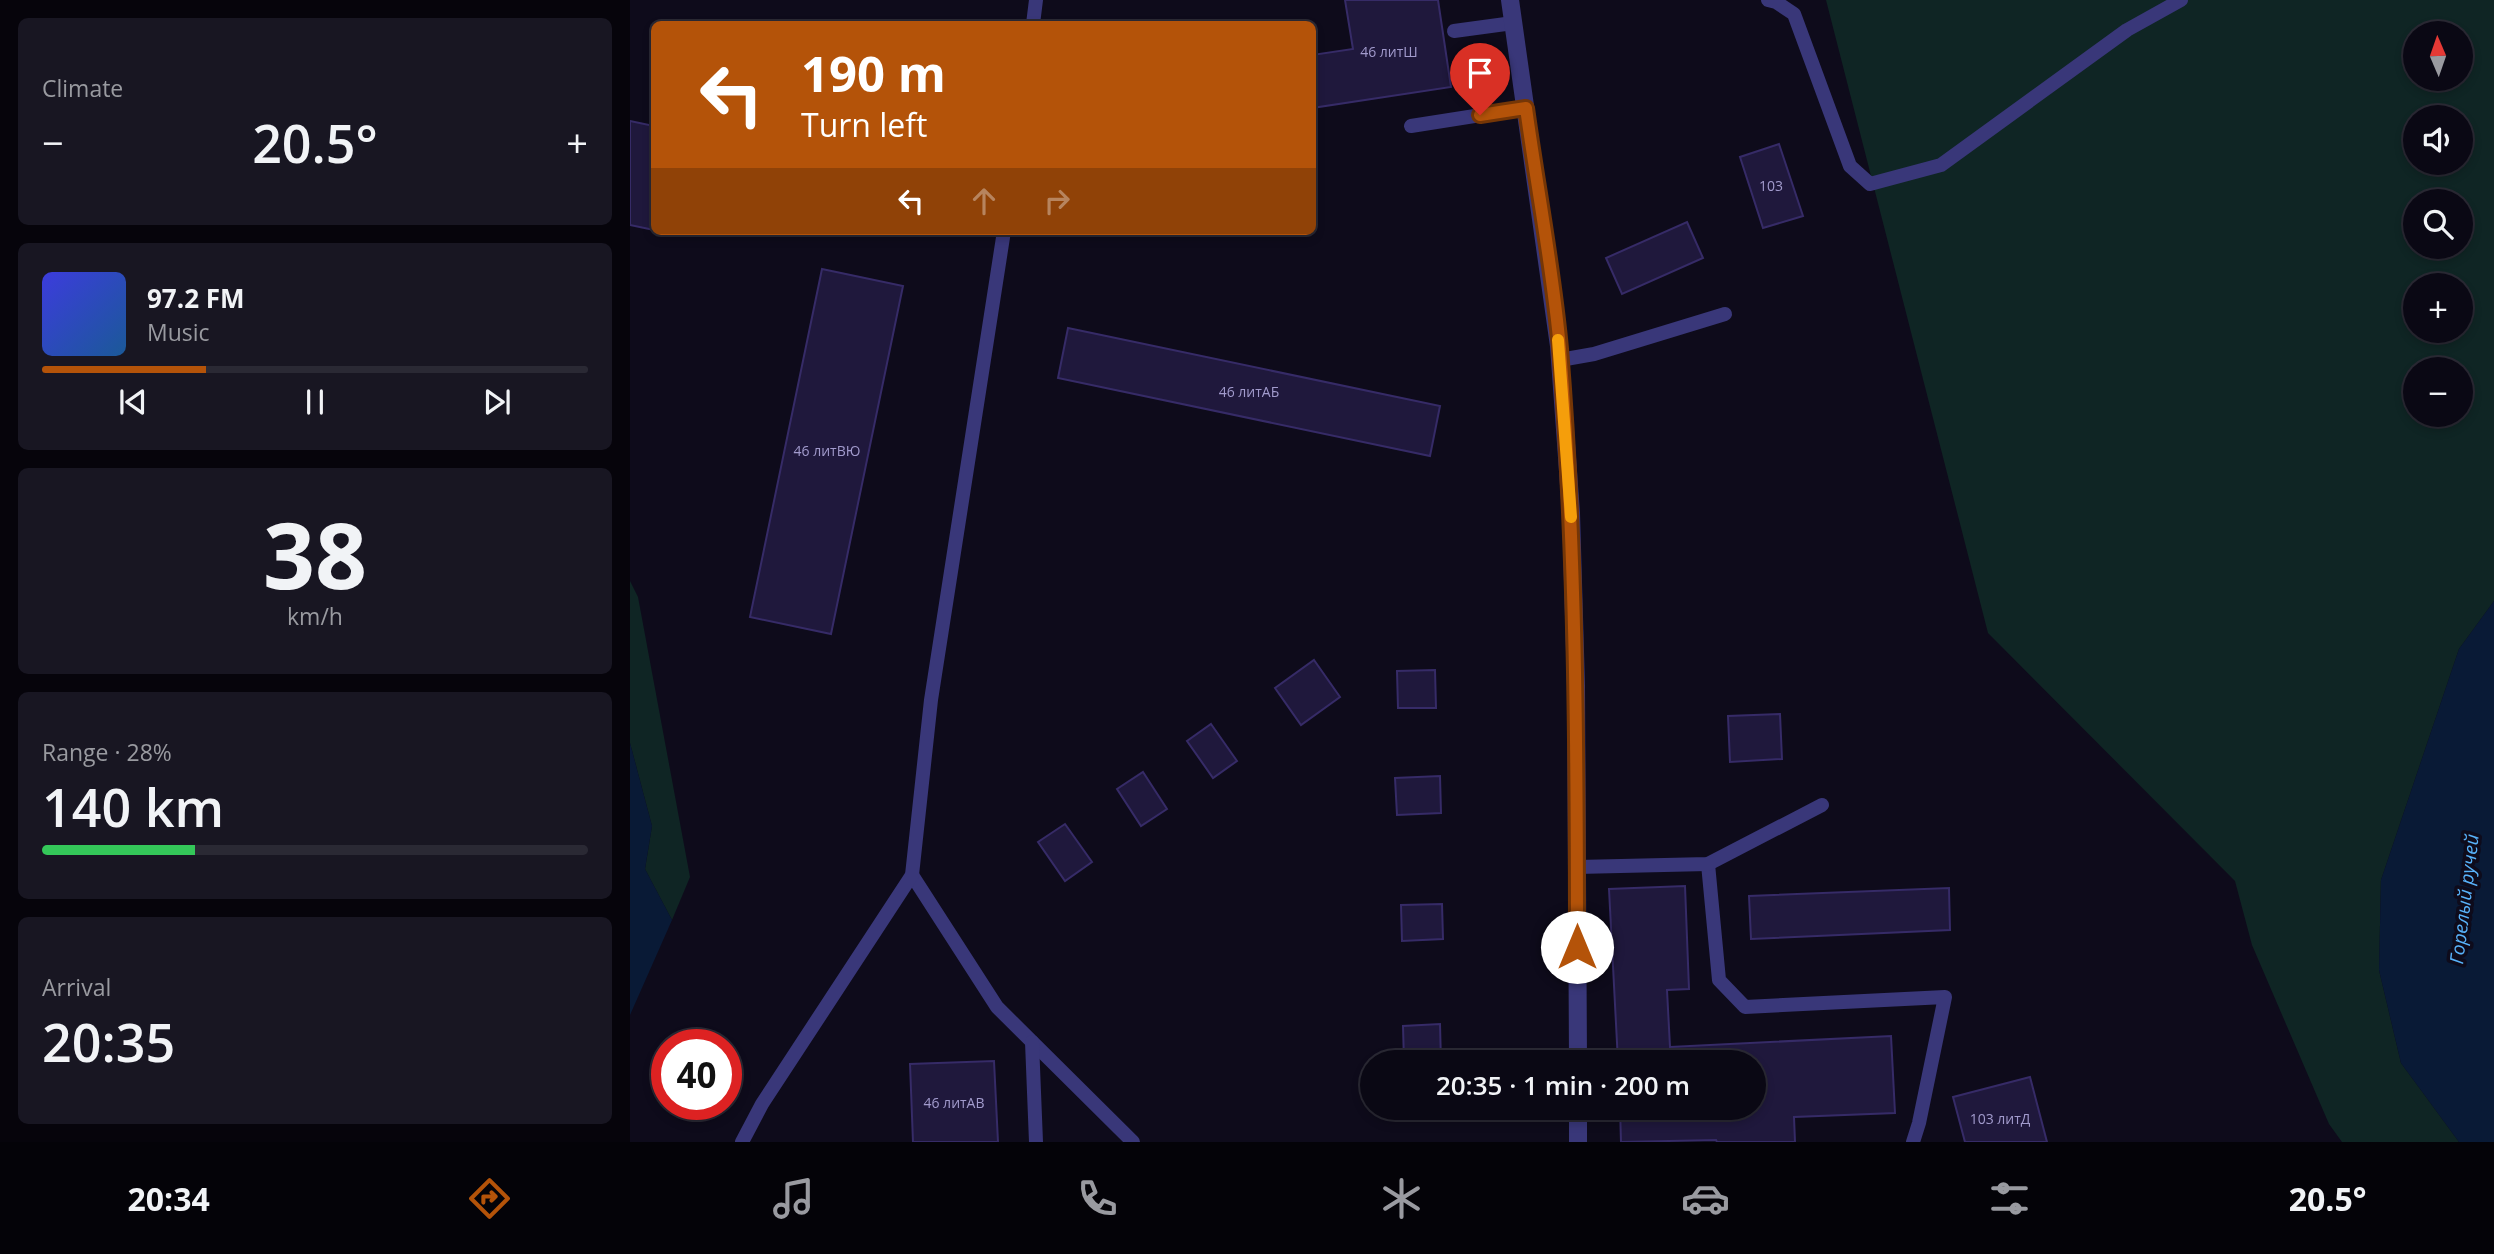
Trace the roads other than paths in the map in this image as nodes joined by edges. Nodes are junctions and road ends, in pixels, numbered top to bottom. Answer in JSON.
{"nodes":[{"id":1,"x":1036,"y":0,"type":"edge"},
{"id":2,"x":1510,"y":0,"type":"edge"},
{"id":3,"x":1768,"y":0,"type":"edge"},
{"id":4,"x":2181,"y":0,"type":"edge"},
{"id":5,"x":1032,"y":21,"type":"edge"},
{"id":6,"x":1513,"y":23,"type":"junction"},
{"id":7,"x":1454,"y":31,"type":"dead end"},
{"id":8,"x":1526,"y":108,"type":"junction"},
{"id":9,"x":1411,"y":126,"type":"dead end"},
{"id":10,"x":1002,"y":235,"type":"edge"},
{"id":11,"x":1725,"y":314,"type":"dead end"},
{"id":12,"x":1560,"y":360,"type":"junction"},
{"id":13,"x":1822,"y":805,"type":"dead end"},
{"id":14,"x":1708,"y":864,"type":"junction"},
{"id":15,"x":1577,"y":867,"type":"junction"},
{"id":16,"x":912,"y":875,"type":"junction"},
{"id":17,"x":1032,"y":1042,"type":"junction"},
{"id":18,"x":1577,"y":1050,"type":"edge"},
{"id":19,"x":1578,"y":1120,"type":"edge"},
{"id":20,"x":742,"y":1142,"type":"edge"},
{"id":21,"x":1036,"y":1142,"type":"edge"},
{"id":22,"x":1133,"y":1142,"type":"edge"},
{"id":23,"x":1578,"y":1142,"type":"edge"},
{"id":24,"x":1913,"y":1142,"type":"edge"}],
"edges":[{"from":1,"to":5,"type":"lane"},
{"from":2,"to":6,"type":"street"},
{"from":3,"to":4,"type":"lane"},
{"from":6,"to":7,"type":"lane"},
{"from":6,"to":8,"type":"street"},
{"from":8,"to":9,"type":"lane"},
{"from":8,"to":12,"type":"street"},
{"from":10,"to":16,"type":"lane"},
{"from":11,"to":12,"type":"lane"},
{"from":12,"to":15,"type":"street"},
{"from":13,"to":14,"type":"lane"},
{"from":14,"to":15,"type":"lane"},
{"from":14,"to":24,"type":"lane"},
{"from":15,"to":18,"type":"street"},
{"from":16,"to":17,"type":"lane"},
{"from":16,"to":20,"type":"lane"},
{"from":17,"to":21,"type":"lane"},
{"from":17,"to":22,"type":"lane"},
{"from":19,"to":23,"type":"street"}]}
